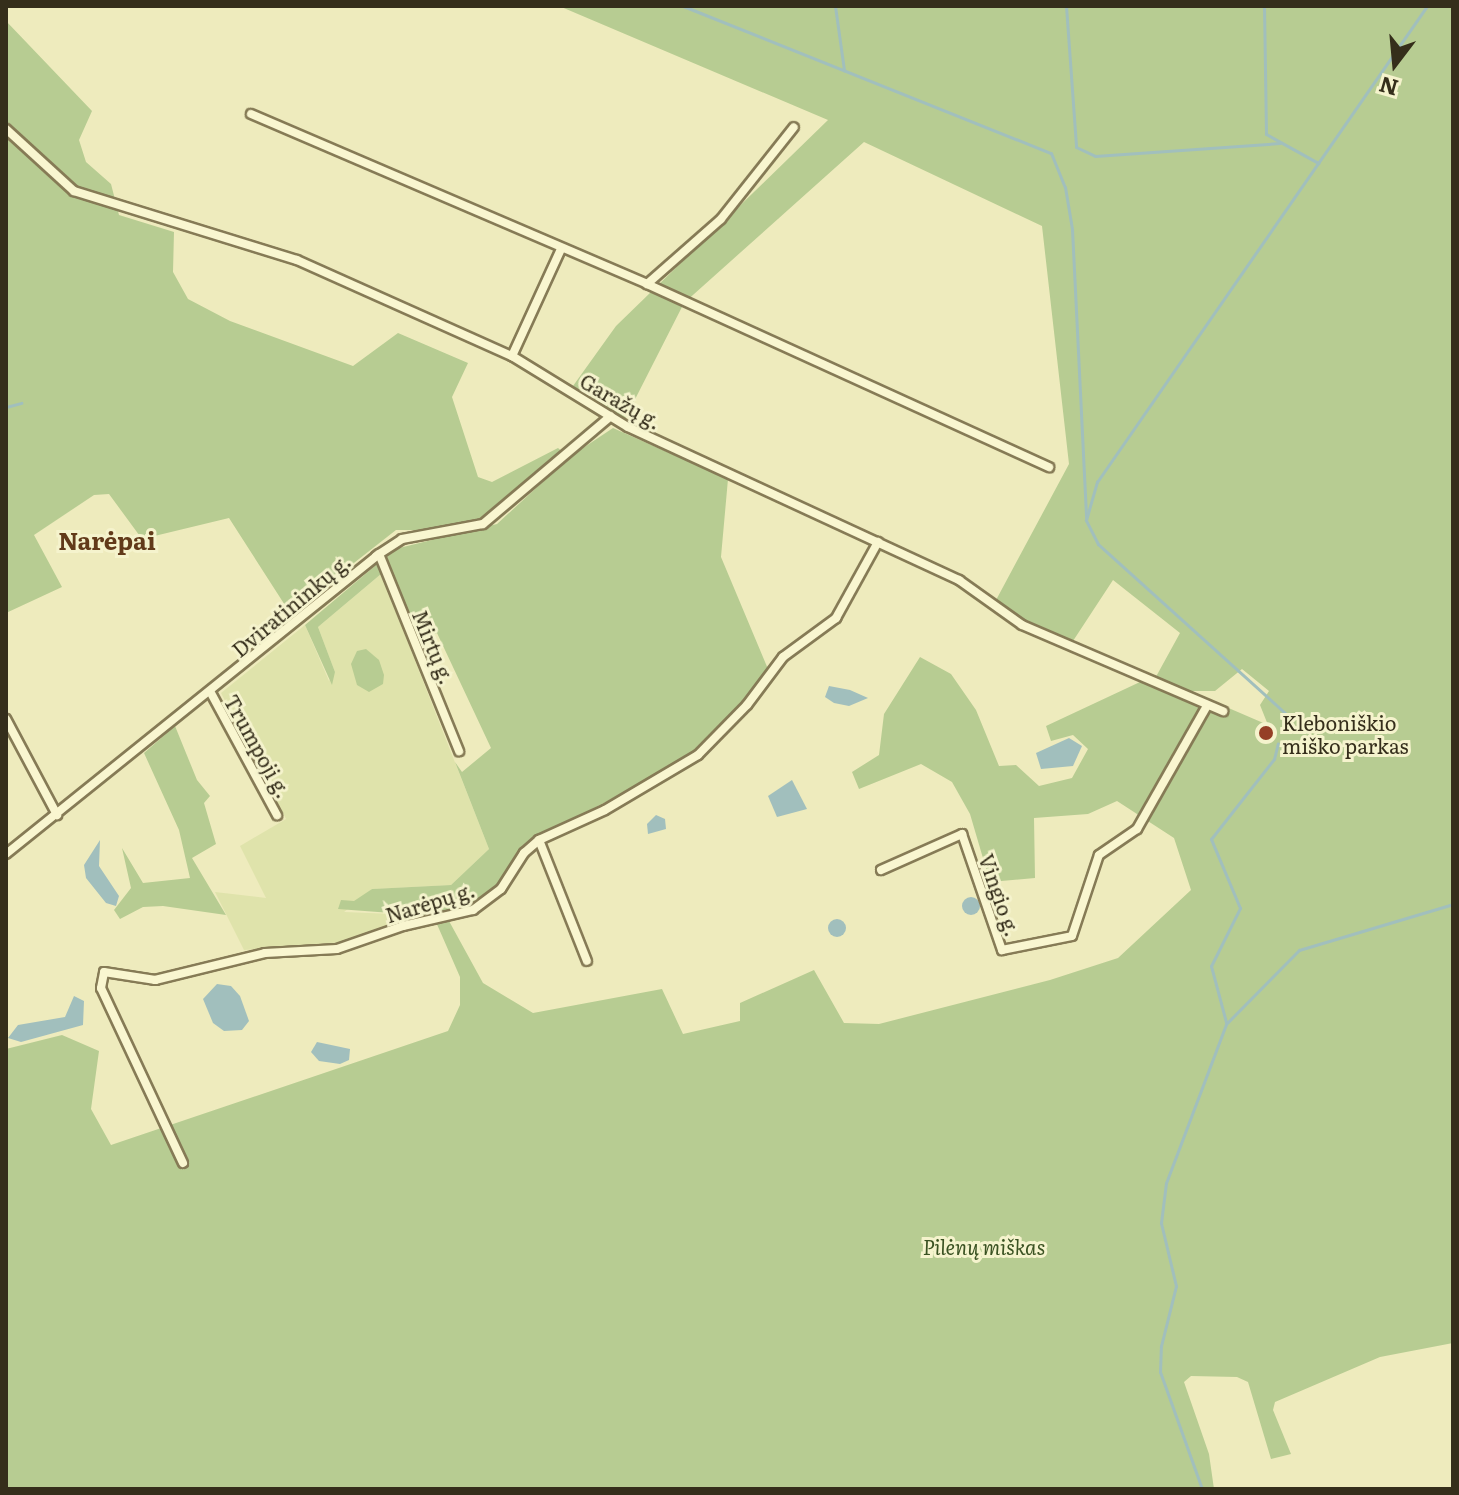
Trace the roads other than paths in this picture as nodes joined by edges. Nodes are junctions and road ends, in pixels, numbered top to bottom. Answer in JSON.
{"nodes":[{"id":1,"x":251,"y":114,"type":"dead end"},
{"id":2,"x":794,"y":127,"type":"dead end"},
{"id":3,"x":6,"y":129,"type":"edge"},
{"id":4,"x":561,"y":249,"type":"junction"},
{"id":5,"x":647,"y":284,"type":"junction"},
{"id":6,"x":512,"y":356,"type":"junction"},
{"id":7,"x":611,"y":416,"type":"junction"},
{"id":8,"x":1049,"y":467,"type":"dead end"},
{"id":9,"x":878,"y":542,"type":"junction"},
{"id":10,"x":379,"y":554,"type":"junction"},
{"id":11,"x":211,"y":693,"type":"junction"},
{"id":12,"x":1207,"y":706,"type":"junction"},
{"id":13,"x":1223,"y":711,"type":"dead end"},
{"id":14,"x":6,"y":719,"type":"edge"},
{"id":15,"x":459,"y":751,"type":"dead end"},
{"id":16,"x":57,"y":815,"type":"junction"},
{"id":17,"x":277,"y":815,"type":"dead end"},
{"id":18,"x":539,"y":840,"type":"junction"},
{"id":19,"x":6,"y":854,"type":"edge"},
{"id":20,"x":881,"y":870,"type":"dead end"},
{"id":21,"x":587,"y":961,"type":"dead end"},
{"id":22,"x":183,"y":1163,"type":"dead end"}],
"edges":[{"from":1,"to":4,"type":"street"},
{"from":2,"to":5,"type":"street"},
{"from":3,"to":6,"type":"street","name":"Garažų g."},
{"from":4,"to":5,"type":"street"},
{"from":4,"to":6,"type":"street"},
{"from":5,"to":8,"type":"street"},
{"from":6,"to":7,"type":"street","name":"Garažų g."},
{"from":7,"to":9,"type":"street","name":"Garažų g."},
{"from":7,"to":10,"type":"street","name":"Dviratininkų g."},
{"from":9,"to":12,"type":"street","name":"Garažų g."},
{"from":9,"to":18,"type":"street","name":"Narėpų g."},
{"from":10,"to":11,"type":"street","name":"Dviratininkų g."},
{"from":10,"to":15,"type":"street","name":"Mirtų g."},
{"from":11,"to":16,"type":"street","name":"Dviratininkų g."},
{"from":11,"to":17,"type":"street","name":"Trumpoji g."},
{"from":12,"to":13,"type":"street","name":"Garažų g."},
{"from":12,"to":20,"type":"street","name":"Vingio g."},
{"from":14,"to":16,"type":"street"},
{"from":16,"to":19,"type":"street","name":"Dviratininkų g."},
{"from":18,"to":21,"type":"street"},
{"from":18,"to":22,"type":"street","name":"Narėpų g."}]}
